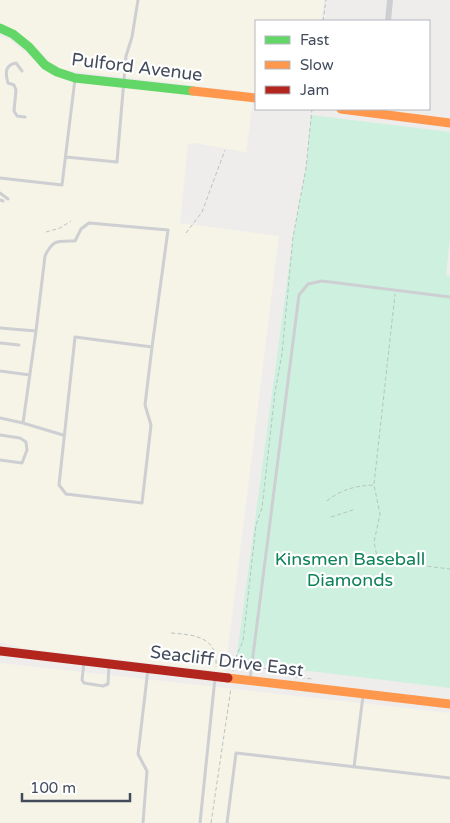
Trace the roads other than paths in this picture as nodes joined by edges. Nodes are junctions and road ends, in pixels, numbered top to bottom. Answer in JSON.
{"nodes":[{"id":1,"x":138,"y":0,"type":"edge"},
{"id":2,"x":390,"y":0,"type":"edge"},
{"id":3,"x":388,"y":20,"type":"edge"},
{"id":4,"x":0,"y":28,"type":"edge"},
{"id":5,"x":22,"y":71,"type":"dead end"},
{"id":6,"x":75,"y":78,"type":"junction"},
{"id":7,"x":124,"y":82,"type":"junction"},
{"id":8,"x":255,"y":98,"type":"edge"},
{"id":9,"x":358,"y":110,"type":"edge"},
{"id":10,"x":377,"y":111,"type":"edge"},
{"id":11,"x":25,"y":117,"type":"dead end"},
{"id":12,"x":450,"y":123,"type":"edge"},
{"id":13,"x":66,"y":157,"type":"junction"},
{"id":14,"x":0,"y":178,"type":"edge"},
{"id":15,"x":0,"y":192,"type":"edge"},
{"id":16,"x":8,"y":200,"type":"dead end"},
{"id":17,"x":450,"y":297,"type":"edge"},
{"id":18,"x":0,"y":328,"type":"edge"},
{"id":19,"x":36,"y":331,"type":"junction"},
{"id":20,"x":0,"y":343,"type":"edge"},
{"id":21,"x":19,"y":345,"type":"dead end"},
{"id":22,"x":152,"y":347,"type":"junction"},
{"id":23,"x":0,"y":371,"type":"edge"},
{"id":24,"x":30,"y":375,"type":"junction"},
{"id":25,"x":0,"y":418,"type":"edge"},
{"id":26,"x":23,"y":422,"type":"junction"},
{"id":27,"x":0,"y":435,"type":"edge"},
{"id":28,"x":63,"y":435,"type":"junction"},
{"id":29,"x":0,"y":460,"type":"edge"},
{"id":30,"x":0,"y":651,"type":"edge"},
{"id":31,"x":84,"y":661,"type":"junction"},
{"id":32,"x":109,"y":664,"type":"junction"},
{"id":33,"x":148,"y":668,"type":"junction"},
{"id":34,"x":216,"y":675,"type":"junction"},
{"id":35,"x":250,"y":680,"type":"junction"},
{"id":36,"x":363,"y":693,"type":"junction"},
{"id":37,"x":450,"y":704,"type":"edge"},
{"id":38,"x":354,"y":767,"type":"junction"},
{"id":39,"x":450,"y":778,"type":"edge"},
{"id":40,"x":143,"y":823,"type":"edge"},
{"id":41,"x":200,"y":823,"type":"edge"},
{"id":42,"x":227,"y":823,"type":"edge"}],
"edges":[{"from":1,"to":7,"type":"lane"},
{"from":2,"to":3,"type":"street"},
{"from":4,"to":6,"type":"main road","name":"Pulford Avenue"},
{"from":5,"to":11,"type":"lane"},
{"from":6,"to":7,"type":"main road","name":"Pulford Avenue"},
{"from":6,"to":13,"type":"lane"},
{"from":7,"to":8,"type":"main road","name":"Pulford Avenue"},
{"from":7,"to":13,"type":"lane"},
{"from":9,"to":10,"type":"main road"},
{"from":10,"to":12,"type":"main road"},
{"from":13,"to":14,"type":"lane"},
{"from":15,"to":16,"type":"lane"},
{"from":17,"to":35,"type":"lane"},
{"from":18,"to":19,"type":"lane"},
{"from":19,"to":22,"type":"lane"},
{"from":19,"to":24,"type":"lane"},
{"from":20,"to":21,"type":"lane"},
{"from":22,"to":28,"type":"lane"},
{"from":22,"to":28,"type":"lane"},
{"from":23,"to":24,"type":"lane"},
{"from":24,"to":26,"type":"lane"},
{"from":25,"to":26,"type":"lane"},
{"from":26,"to":28,"type":"lane"},
{"from":27,"to":29,"type":"lane"},
{"from":30,"to":31,"type":"main road","name":"Seacliff Drive East"},
{"from":31,"to":32,"type":"main road","name":"Seacliff Drive East"},
{"from":31,"to":32,"type":"lane"},
{"from":32,"to":33,"type":"main road","name":"Seacliff Drive East"},
{"from":33,"to":34,"type":"main road","name":"Seacliff Drive East"},
{"from":33,"to":40,"type":"lane"},
{"from":34,"to":35,"type":"main road","name":"Seacliff Drive East"},
{"from":34,"to":41,"type":"lane"},
{"from":35,"to":36,"type":"main road","name":"Seacliff Drive East"},
{"from":36,"to":37,"type":"main road","name":"Seacliff Drive East"},
{"from":36,"to":38,"type":"lane"},
{"from":38,"to":39,"type":"lane"},
{"from":38,"to":42,"type":"lane"}]}
